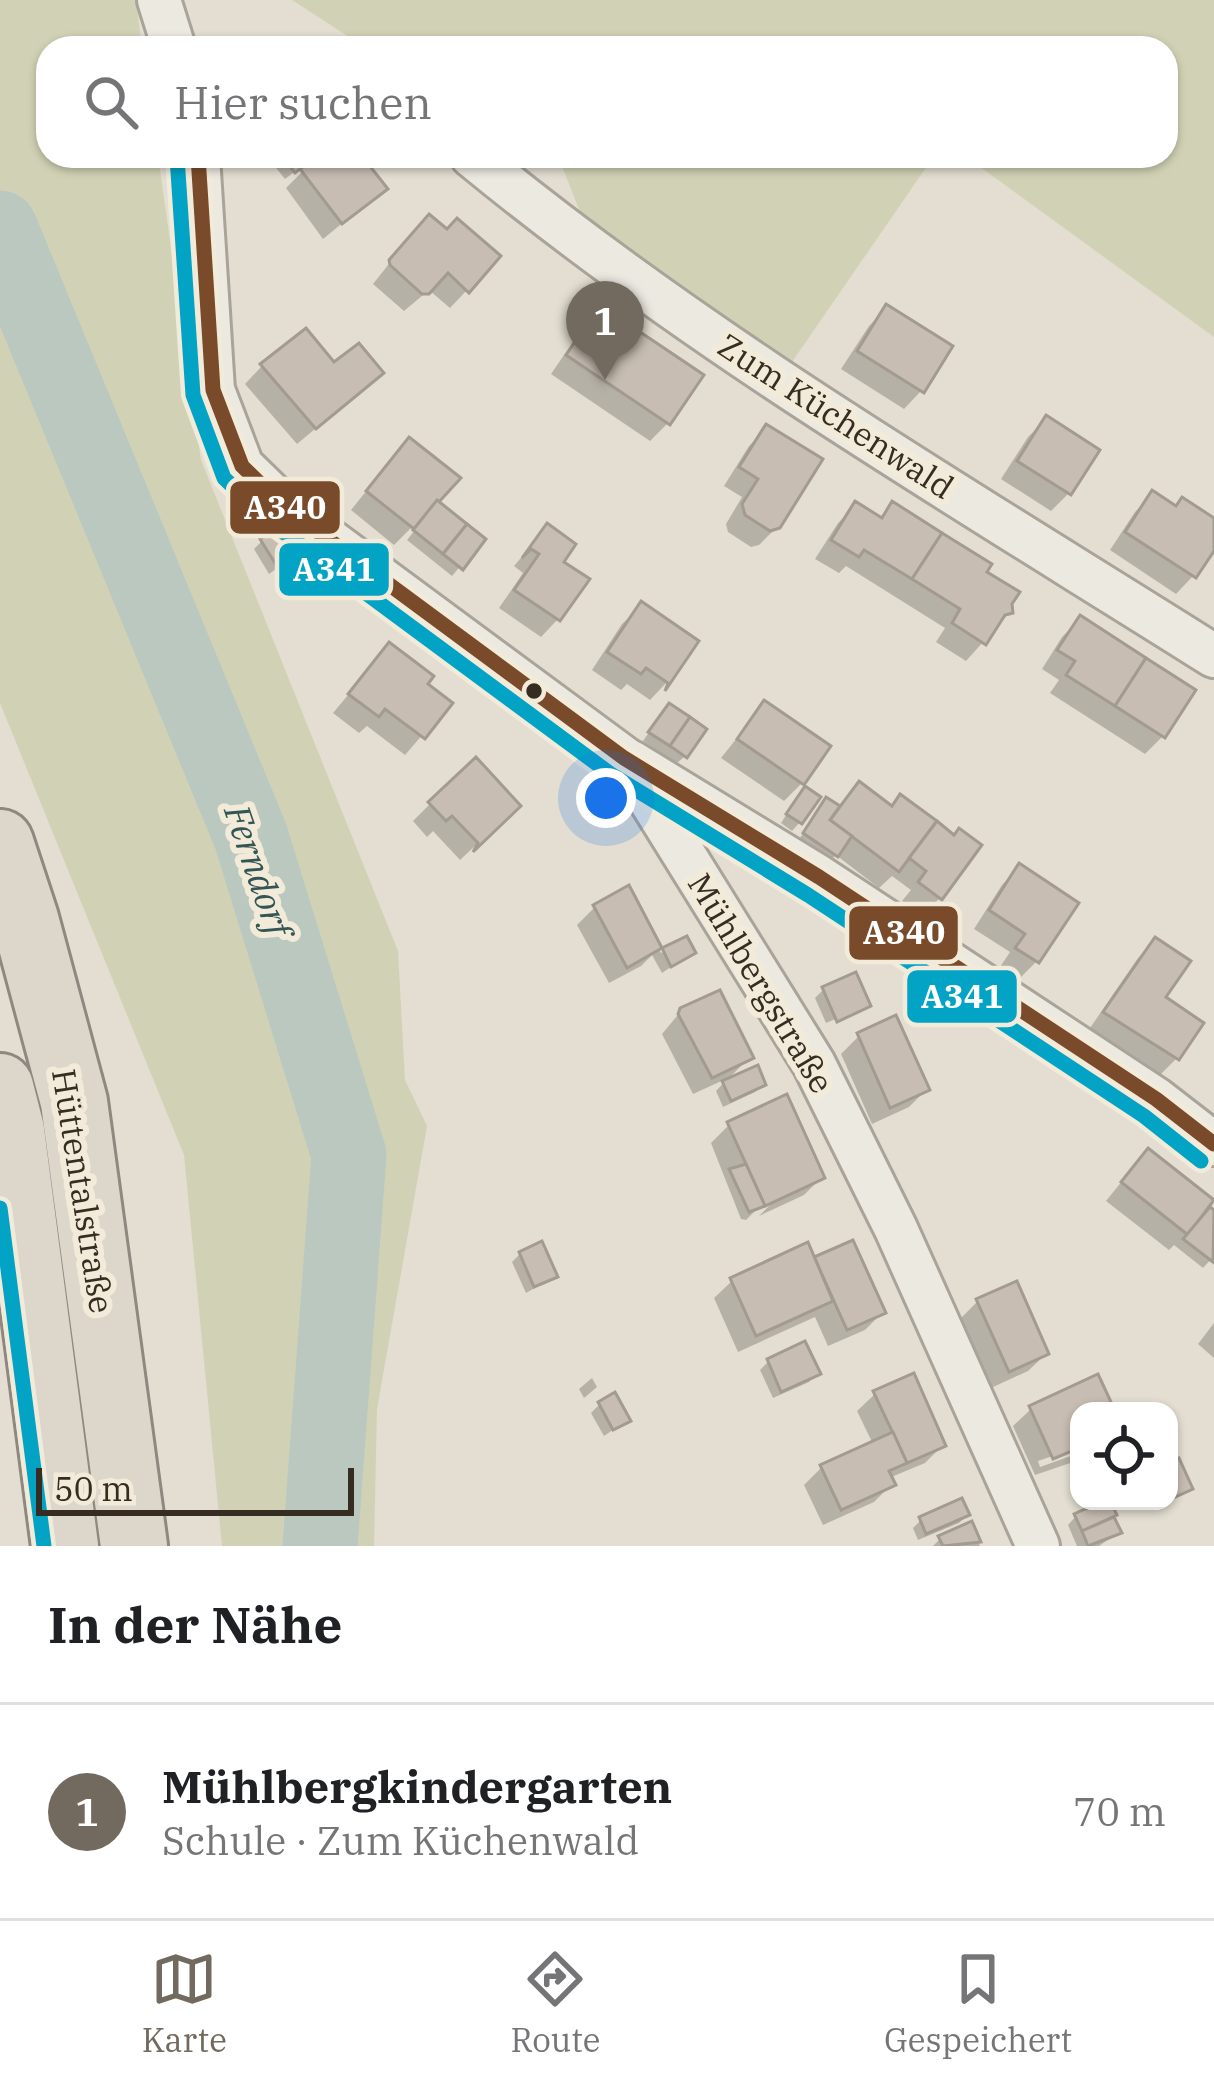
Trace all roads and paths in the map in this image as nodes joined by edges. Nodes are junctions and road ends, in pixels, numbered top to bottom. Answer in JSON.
{"nodes":[{"id":1,"x":159,"y":0,"type":"edge"},
{"id":2,"x":171,"y":36,"type":"edge"},
{"id":3,"x":199,"y":168,"type":"edge"},
{"id":4,"x":487,"y":168,"type":"edge"},
{"id":5,"x":1214,"y":656,"type":"edge"},
{"id":6,"x":625,"y":758,"type":"junction"},
{"id":7,"x":0,"y":843,"type":"edge"},
{"id":8,"x":0,"y":1087,"type":"edge"},
{"id":9,"x":1214,"y":1144,"type":"edge"},
{"id":10,"x":65,"y":1546,"type":"edge"},
{"id":11,"x":134,"y":1546,"type":"edge"},
{"id":12,"x":1038,"y":1546,"type":"edge"}],
"edges":[{"from":1,"to":2,"type":"street"},
{"from":3,"to":6,"type":"street","name":"Mühlbergstraße"},
{"from":4,"to":5,"type":"street","name":"Zum Küchenwald"},
{"from":6,"to":9,"type":"street"},
{"from":6,"to":12,"type":"street","name":"Mühlbergstraße"},
{"from":7,"to":11,"type":"highway","name":"Hüttentalstraße"},
{"from":8,"to":10,"type":"highway","name":"Hüttentalstraße"}]}
